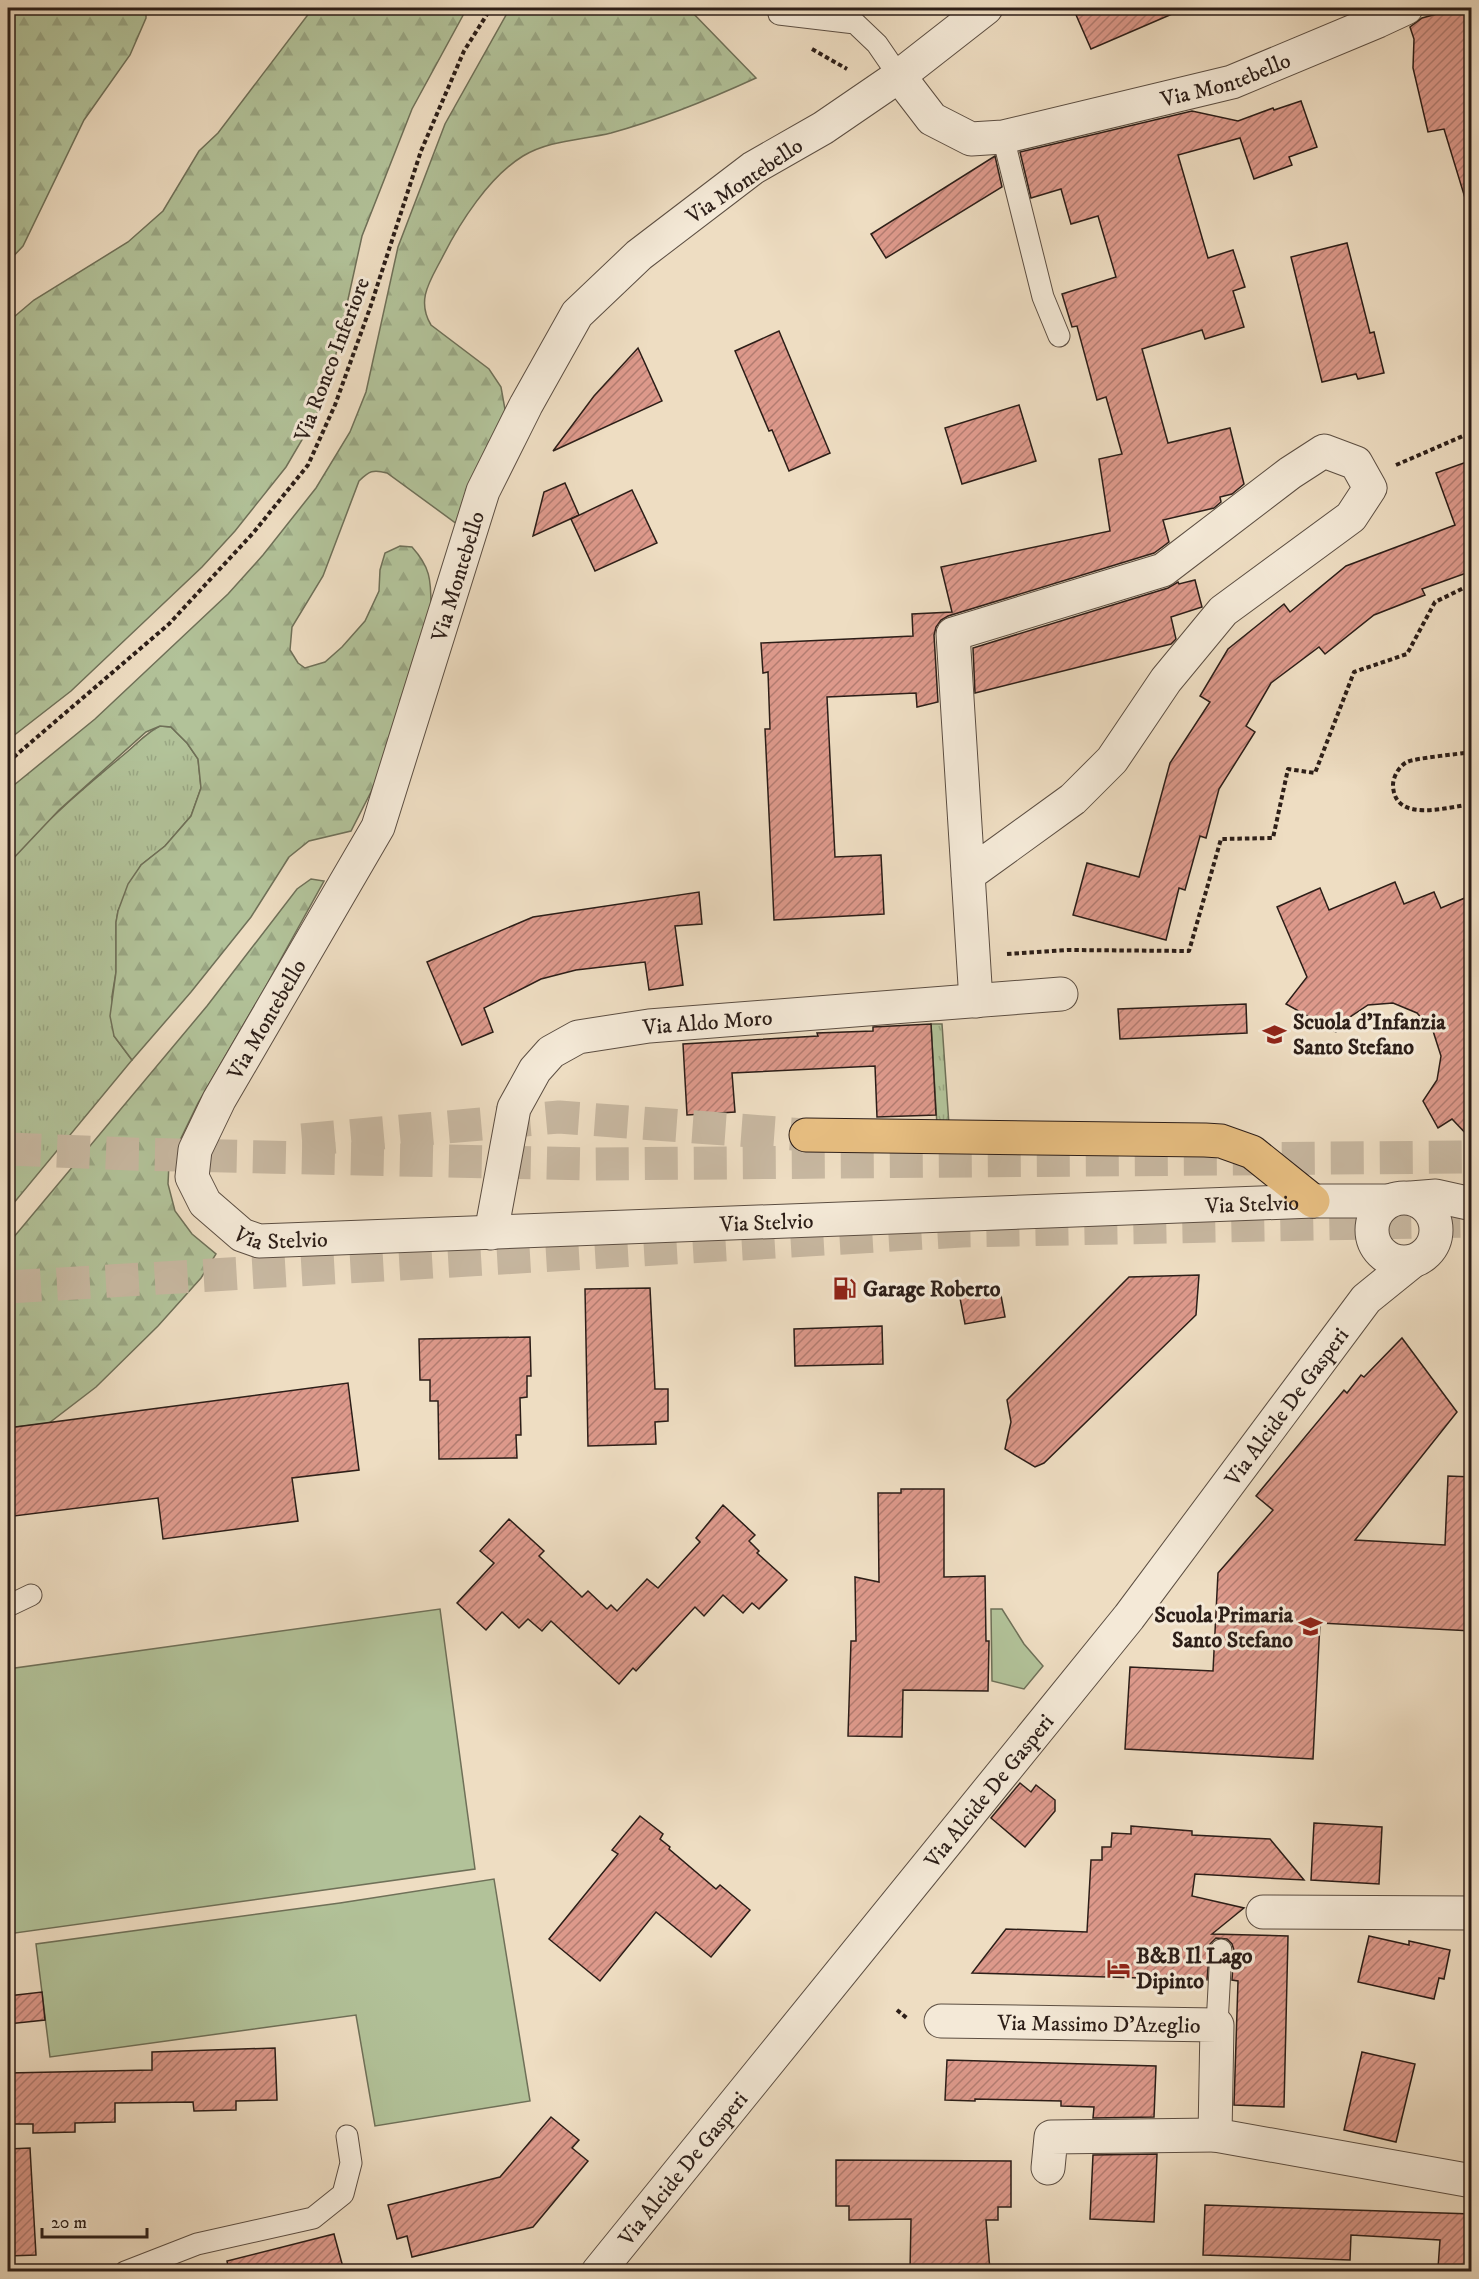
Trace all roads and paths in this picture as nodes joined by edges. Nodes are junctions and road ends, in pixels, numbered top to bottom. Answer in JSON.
{"nodes":[{"id":1,"x":490,"y":8,"type":"edge"},
{"id":2,"x":778,"y":8,"type":"edge"},
{"id":3,"x":986,"y":8,"type":"edge"},
{"id":4,"x":1406,"y":8,"type":"edge"},
{"id":5,"x":899,"y":76,"type":"junction"},
{"id":6,"x":1002,"y":136,"type":"junction"},
{"id":7,"x":1059,"y":336,"type":"dead end"},
{"id":8,"x":1472,"y":438,"type":"edge"},
{"id":9,"x":1365,"y":479,"type":"junction"},
{"id":10,"x":1472,"y":584,"type":"edge"},
{"id":11,"x":1472,"y":752,"type":"edge"},
{"id":12,"x":8,"y":762,"type":"edge"},
{"id":13,"x":1472,"y":804,"type":"edge"},
{"id":14,"x":968,"y":875,"type":"junction"},
{"id":15,"x":973,"y":957,"type":"junction"},
{"id":16,"x":1061,"y":994,"type":"dead end"},
{"id":17,"x":976,"y":1000,"type":"junction"},
{"id":18,"x":806,"y":1135,"type":"tunnel mouth"},
{"id":19,"x":1327,"y":1201,"type":"junction"},
{"id":20,"x":204,"y":1203,"type":"joint"},
{"id":21,"x":1472,"y":1204,"type":"edge"},
{"id":22,"x":1387,"y":1218,"type":"junction"},
{"id":23,"x":1436,"y":1231,"type":"junction"},
{"id":24,"x":491,"y":1233,"type":"junction"},
{"id":25,"x":1413,"y":1261,"type":"junction"},
{"id":26,"x":1366,"y":1299,"type":"junction"},
{"id":27,"x":31,"y":1596,"type":"dead end"},
{"id":28,"x":8,"y":1606,"type":"edge"},
{"id":29,"x":1263,"y":1912,"type":"dead end"},
{"id":30,"x":1472,"y":1913,"type":"edge"},
{"id":31,"x":1221,"y":1950,"type":"dead end"},
{"id":32,"x":941,"y":2021,"type":"dead end"},
{"id":33,"x":1217,"y":2025,"type":"junction"},
{"id":34,"x":1215,"y":2135,"type":"junction"},
{"id":35,"x":347,"y":2136,"type":"dead end"},
{"id":36,"x":1048,"y":2168,"type":"dead end"},
{"id":37,"x":1472,"y":2181,"type":"edge"},
{"id":38,"x":125,"y":2271,"type":"edge"},
{"id":39,"x":598,"y":2271,"type":"edge"}],
"edges":[{"from":1,"to":12,"type":"path","name":"Via Ronco Inferiore"},
{"from":2,"to":5,"type":"lane","name":"Via Montebello"},
{"from":3,"to":5,"type":"street","name":"Via Montebello"},
{"from":4,"to":6,"type":"street","name":"Via Montebello"},
{"from":5,"to":6,"type":"street","name":"Via Montebello"},
{"from":5,"to":20,"type":"street","name":"Via Montebello"},
{"from":6,"to":7,"type":"lane"},
{"from":8,"to":9,"type":"path"},
{"from":9,"to":14,"type":"street"},
{"from":9,"to":14,"type":"street"},
{"from":10,"to":15,"type":"path"},
{"from":11,"to":13,"type":"path"},
{"from":14,"to":15,"type":"street"},
{"from":15,"to":17,"type":"street"},
{"from":16,"to":17,"type":"street","name":"Via Aldo Moro"},
{"from":17,"to":24,"type":"street","name":"Via Aldo Moro"},
{"from":18,"to":19,"type":"highway"},
{"from":19,"to":22,"type":"street","name":"Via Stelvio"},
{"from":19,"to":24,"type":"street","name":"Via Stelvio"},
{"from":20,"to":24,"type":"street","name":"Via Stelvio"},
{"from":21,"to":22,"type":"street","name":"Via Stelvio"},
{"from":21,"to":23,"type":"street"},
{"from":22,"to":23,"type":"street"},
{"from":22,"to":25,"type":"street"},
{"from":22,"to":26,"type":"street","name":"Via Alcide De Gasperi"},
{"from":23,"to":25,"type":"street","name":"Via Alcide De Gasperi"},
{"from":25,"to":26,"type":"street","name":"Via Alcide De Gasperi"},
{"from":26,"to":39,"type":"street","name":"Via Alcide De Gasperi"},
{"from":27,"to":28,"type":"lane"},
{"from":29,"to":30,"type":"street"},
{"from":31,"to":33,"type":"lane"},
{"from":32,"to":33,"type":"street","name":"Via Massimo D'Azeglio"},
{"from":33,"to":34,"type":"street","name":"Via Massimo D'Azeglio"},
{"from":34,"to":36,"type":"street"},
{"from":34,"to":37,"type":"street"},
{"from":35,"to":38,"type":"lane"}]}
